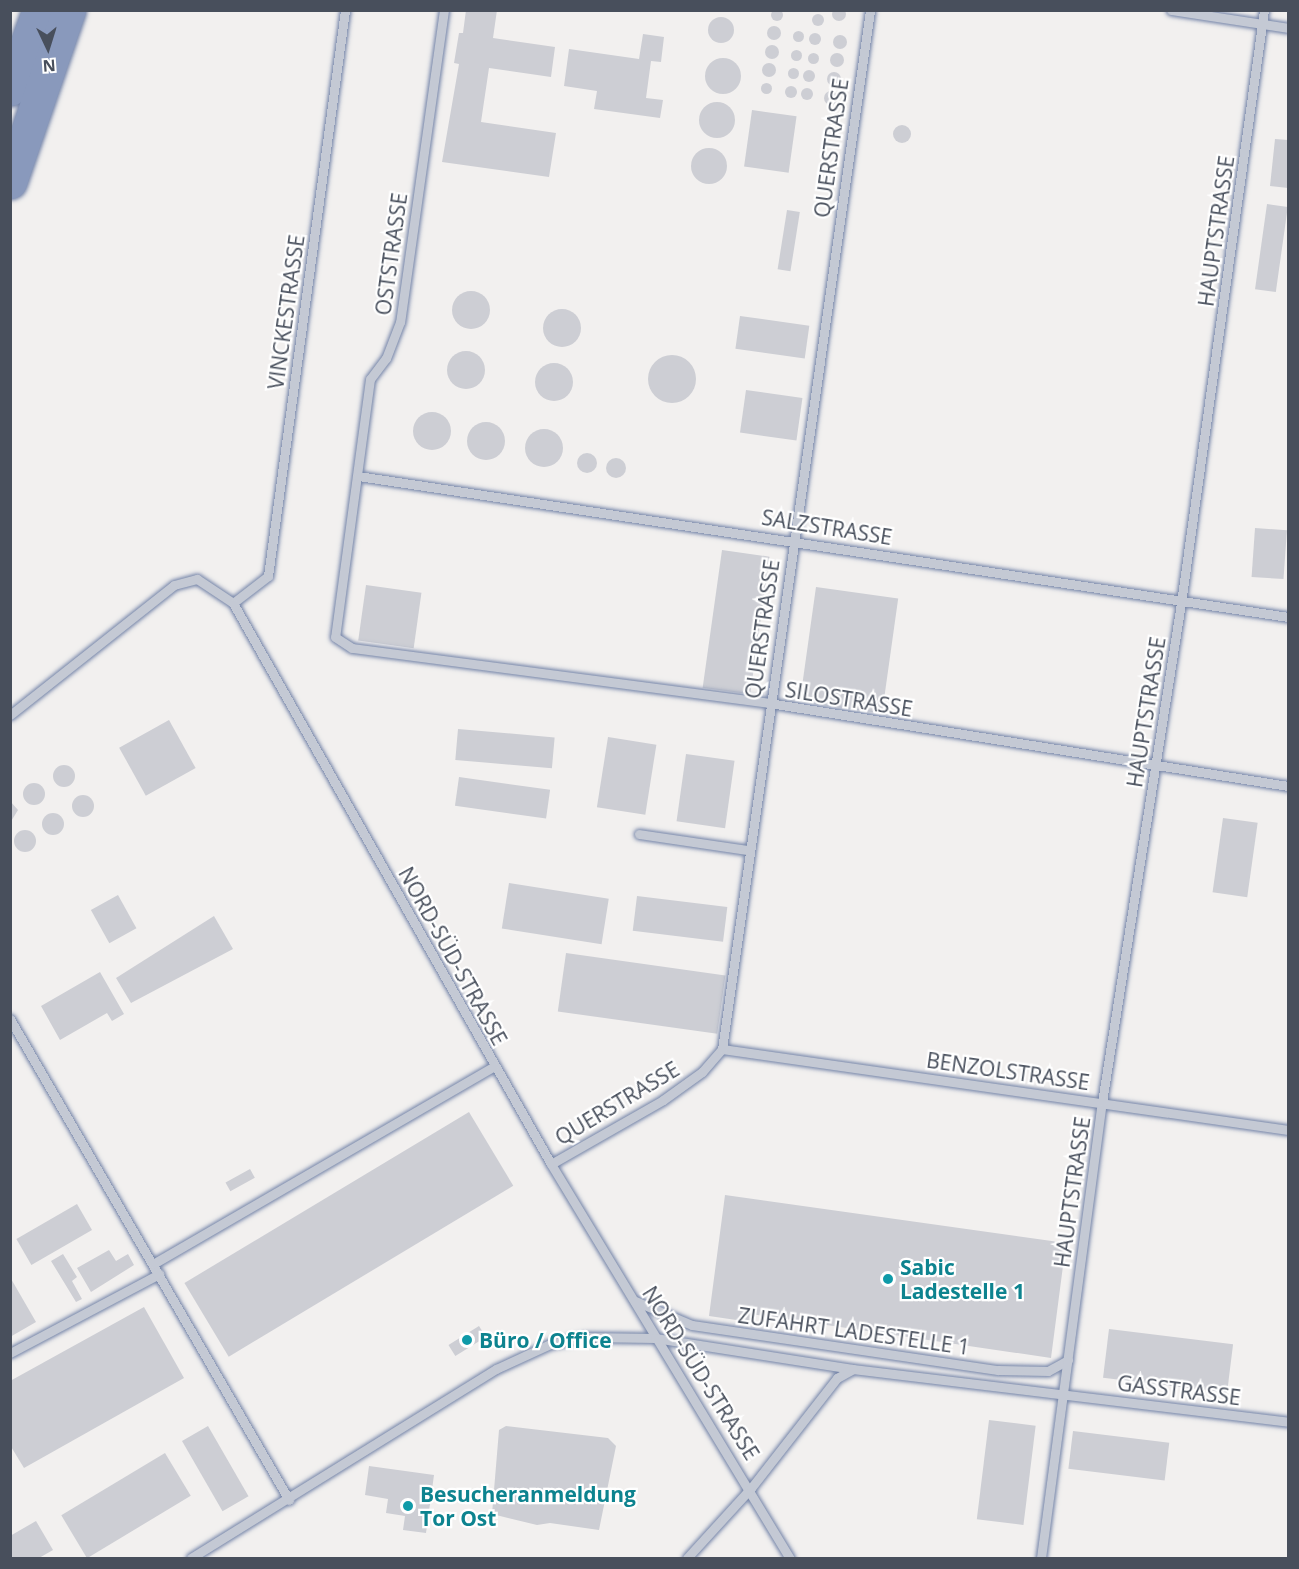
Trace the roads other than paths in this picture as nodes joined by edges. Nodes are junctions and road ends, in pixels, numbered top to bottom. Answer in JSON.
{"nodes":[{"id":1,"x":39,"y":10,"type":"edge"},
{"id":2,"x":69,"y":10,"type":"edge"},
{"id":3,"x":345,"y":10,"type":"edge"},
{"id":4,"x":444,"y":10,"type":"edge"},
{"id":5,"x":870,"y":10,"type":"edge"},
{"id":6,"x":1171,"y":10,"type":"edge"},
{"id":7,"x":1237,"y":10,"type":"edge"},
{"id":8,"x":1263,"y":10,"type":"edge"},
{"id":9,"x":1245,"y":21,"type":"junction"},
{"id":10,"x":1262,"y":24,"type":"junction"},
{"id":11,"x":1288,"y":28,"type":"edge"},
{"id":12,"x":1261,"y":35,"type":"junction"},
{"id":13,"x":10,"y":89,"type":"edge"},
{"id":14,"x":10,"y":182,"type":"edge"},
{"id":15,"x":358,"y":476,"type":"junction"},
{"id":16,"x":793,"y":539,"type":"junction"},
{"id":17,"x":233,"y":603,"type":"junction"},
{"id":18,"x":1181,"y":603,"type":"junction"},
{"id":19,"x":1288,"y":617,"type":"edge"},
{"id":20,"x":335,"y":637,"type":"joint"},
{"id":21,"x":769,"y":704,"type":"junction"},
{"id":22,"x":10,"y":715,"type":"edge"},
{"id":23,"x":1156,"y":768,"type":"junction"},
{"id":24,"x":1288,"y":786,"type":"edge"},
{"id":25,"x":639,"y":834,"type":"dead end"},
{"id":26,"x":748,"y":850,"type":"junction"},
{"id":27,"x":10,"y":1019,"type":"edge"},
{"id":28,"x":722,"y":1049,"type":"junction"},
{"id":29,"x":494,"y":1066,"type":"junction"},
{"id":30,"x":1102,"y":1102,"type":"junction"},
{"id":31,"x":1288,"y":1130,"type":"edge"},
{"id":32,"x":551,"y":1164,"type":"junction"},
{"id":33,"x":153,"y":1264,"type":"junction"},
{"id":34,"x":159,"y":1274,"type":"junction"},
{"id":35,"x":635,"y":1301,"type":"junction"},
{"id":36,"x":655,"y":1338,"type":"junction"},
{"id":37,"x":10,"y":1353,"type":"edge"},
{"id":38,"x":1068,"y":1360,"type":"junction"},
{"id":39,"x":853,"y":1369,"type":"junction"},
{"id":40,"x":1064,"y":1393,"type":"junction"},
{"id":41,"x":1288,"y":1422,"type":"edge"},
{"id":42,"x":751,"y":1488,"type":"junction"},
{"id":43,"x":289,"y":1500,"type":"junction"},
{"id":44,"x":190,"y":1558,"type":"edge"},
{"id":45,"x":687,"y":1558,"type":"edge"},
{"id":46,"x":790,"y":1558,"type":"edge"},
{"id":47,"x":1041,"y":1558,"type":"edge"}],
"edges":[{"from":1,"to":13,"type":"highway"},
{"from":2,"to":14,"type":"highway"},
{"from":3,"to":17,"type":"lane","name":"VINCKESTRASSE"},
{"from":4,"to":15,"type":"lane","name":"OSTSTRASSE"},
{"from":5,"to":16,"type":"lane","name":"QUERSTRASSE"},
{"from":6,"to":9,"type":"lane"},
{"from":7,"to":9,"type":"lane"},
{"from":8,"to":10,"type":"lane","name":"HAUPTSTRASSE"},
{"from":9,"to":10,"type":"lane"},
{"from":9,"to":12,"type":"lane"},
{"from":10,"to":11,"type":"lane"},
{"from":10,"to":12,"type":"lane","name":"HAUPTSTRASSE"},
{"from":12,"to":18,"type":"lane","name":"HAUPTSTRASSE"},
{"from":15,"to":16,"type":"lane","name":"SALZSTRASSE"},
{"from":15,"to":20,"type":"lane","name":"OSTSTRASSE"},
{"from":16,"to":18,"type":"lane","name":"SALZSTRASSE"},
{"from":16,"to":21,"type":"lane","name":"QUERSTRASSE"},
{"from":17,"to":22,"type":"lane","name":"NORD-SÜD-STRASSE"},
{"from":17,"to":29,"type":"lane","name":"NORD-SÜD-STRASSE"},
{"from":18,"to":19,"type":"lane","name":"SALZSTRASSE"},
{"from":18,"to":23,"type":"lane","name":"HAUPTSTRASSE"},
{"from":20,"to":21,"type":"lane","name":"SILOSTRASSE"},
{"from":21,"to":23,"type":"lane","name":"SILOSTRASSE"},
{"from":21,"to":26,"type":"lane","name":"QUERSTRASSE"},
{"from":23,"to":24,"type":"lane","name":"SILOSTRASSE"},
{"from":23,"to":30,"type":"lane","name":"HAUPTSTRASSE"},
{"from":25,"to":26,"type":"lane"},
{"from":26,"to":28,"type":"lane","name":"QUERSTRASSE"},
{"from":27,"to":33,"type":"lane"},
{"from":28,"to":30,"type":"lane","name":"BENZOLSTRASSE"},
{"from":28,"to":32,"type":"lane","name":"QUERSTRASSE"},
{"from":29,"to":32,"type":"lane","name":"NORD-SÜD-STRASSE"},
{"from":29,"to":33,"type":"lane"},
{"from":30,"to":31,"type":"lane","name":"BENZOLSTRASSE"},
{"from":30,"to":38,"type":"lane","name":"HAUPTSTRASSE"},
{"from":32,"to":35,"type":"lane","name":"NORD-SÜD-STRASSE"},
{"from":33,"to":34,"type":"lane"},
{"from":34,"to":37,"type":"lane"},
{"from":34,"to":43,"type":"lane"},
{"from":35,"to":36,"type":"lane","name":"NORD-SÜD-STRASSE"},
{"from":35,"to":38,"type":"lane","name":"ZUFAHRT LADESTELLE 1"},
{"from":36,"to":39,"type":"lane","name":"GASSTRASSE"},
{"from":36,"to":42,"type":"lane","name":"NORD-SÜD-STRASSE"},
{"from":36,"to":43,"type":"lane","name":"GASSTRASSE"},
{"from":38,"to":40,"type":"lane","name":"HAUPTSTRASSE"},
{"from":39,"to":40,"type":"lane","name":"GASSTRASSE"},
{"from":39,"to":42,"type":"lane"},
{"from":40,"to":41,"type":"lane","name":"GASSTRASSE"},
{"from":40,"to":47,"type":"lane","name":"HAUPTSTRASSE"},
{"from":42,"to":45,"type":"lane"},
{"from":42,"to":46,"type":"lane","name":"NORD-SÜD-STRASSE"},
{"from":43,"to":44,"type":"lane","name":"GASSTRASSE"}]}
